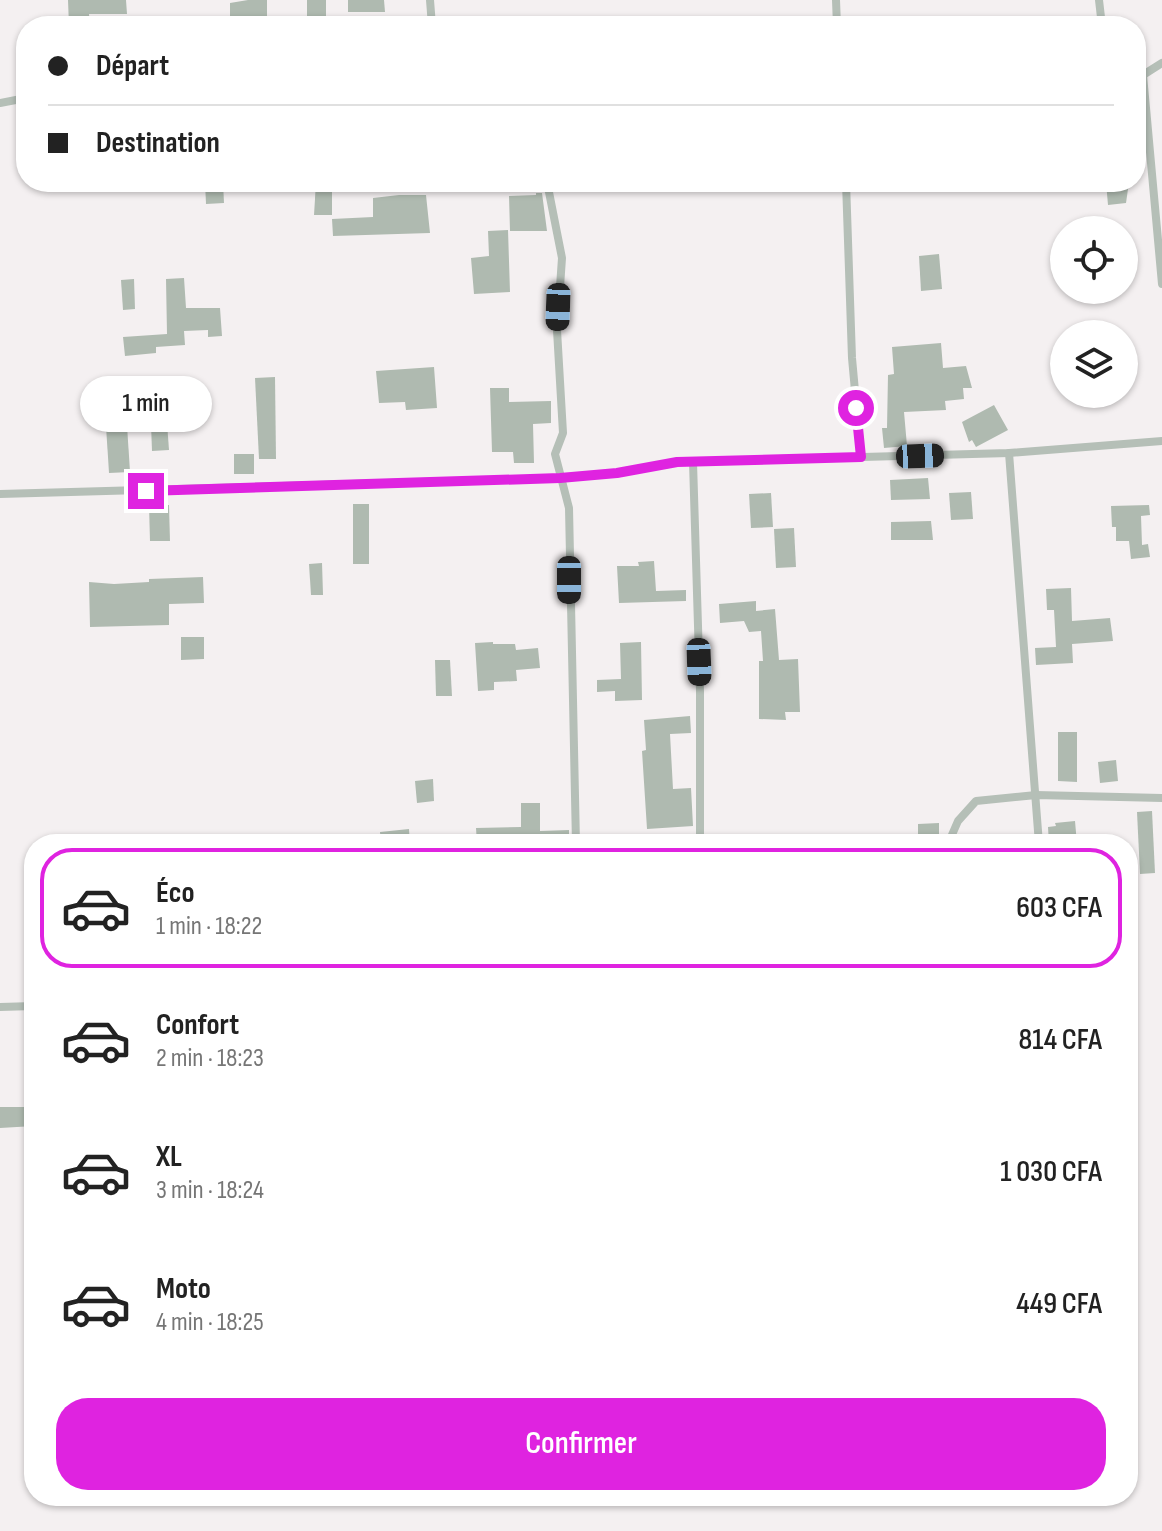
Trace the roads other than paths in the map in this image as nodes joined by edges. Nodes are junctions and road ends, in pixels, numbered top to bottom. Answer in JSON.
{"nodes":[{"id":1,"x":1146,"y":93,"type":"edge"},
{"id":2,"x":549,"y":192,"type":"edge"},
{"id":3,"x":846,"y":192,"type":"edge"},
{"id":4,"x":1162,"y":284,"type":"edge"},
{"id":5,"x":1162,"y":441,"type":"edge"},
{"id":6,"x":1009,"y":453,"type":"junction"},
{"id":7,"x":861,"y":457,"type":"junction"},
{"id":8,"x":693,"y":462,"type":"junction"},
{"id":9,"x":560,"y":478,"type":"junction"},
{"id":10,"x":0,"y":494,"type":"edge"},
{"id":11,"x":1036,"y":795,"type":"junction"},
{"id":12,"x":1162,"y":798,"type":"edge"},
{"id":13,"x":576,"y":834,"type":"edge"},
{"id":14,"x":700,"y":834,"type":"edge"},
{"id":15,"x":952,"y":834,"type":"edge"},
{"id":16,"x":1038,"y":834,"type":"edge"},
{"id":17,"x":24,"y":1006,"type":"edge"},
{"id":18,"x":0,"y":1007,"type":"edge"}],
"edges":[{"from":1,"to":4,"type":"street"},
{"from":2,"to":9,"type":"street"},
{"from":3,"to":7,"type":"street"},
{"from":5,"to":6,"type":"street"},
{"from":6,"to":7,"type":"street"},
{"from":6,"to":11,"type":"street"},
{"from":7,"to":8,"type":"street"},
{"from":8,"to":9,"type":"street"},
{"from":8,"to":14,"type":"street"},
{"from":9,"to":10,"type":"street"},
{"from":9,"to":13,"type":"street"},
{"from":11,"to":12,"type":"street"},
{"from":11,"to":15,"type":"street"},
{"from":11,"to":16,"type":"street"},
{"from":17,"to":18,"type":"street"}]}
